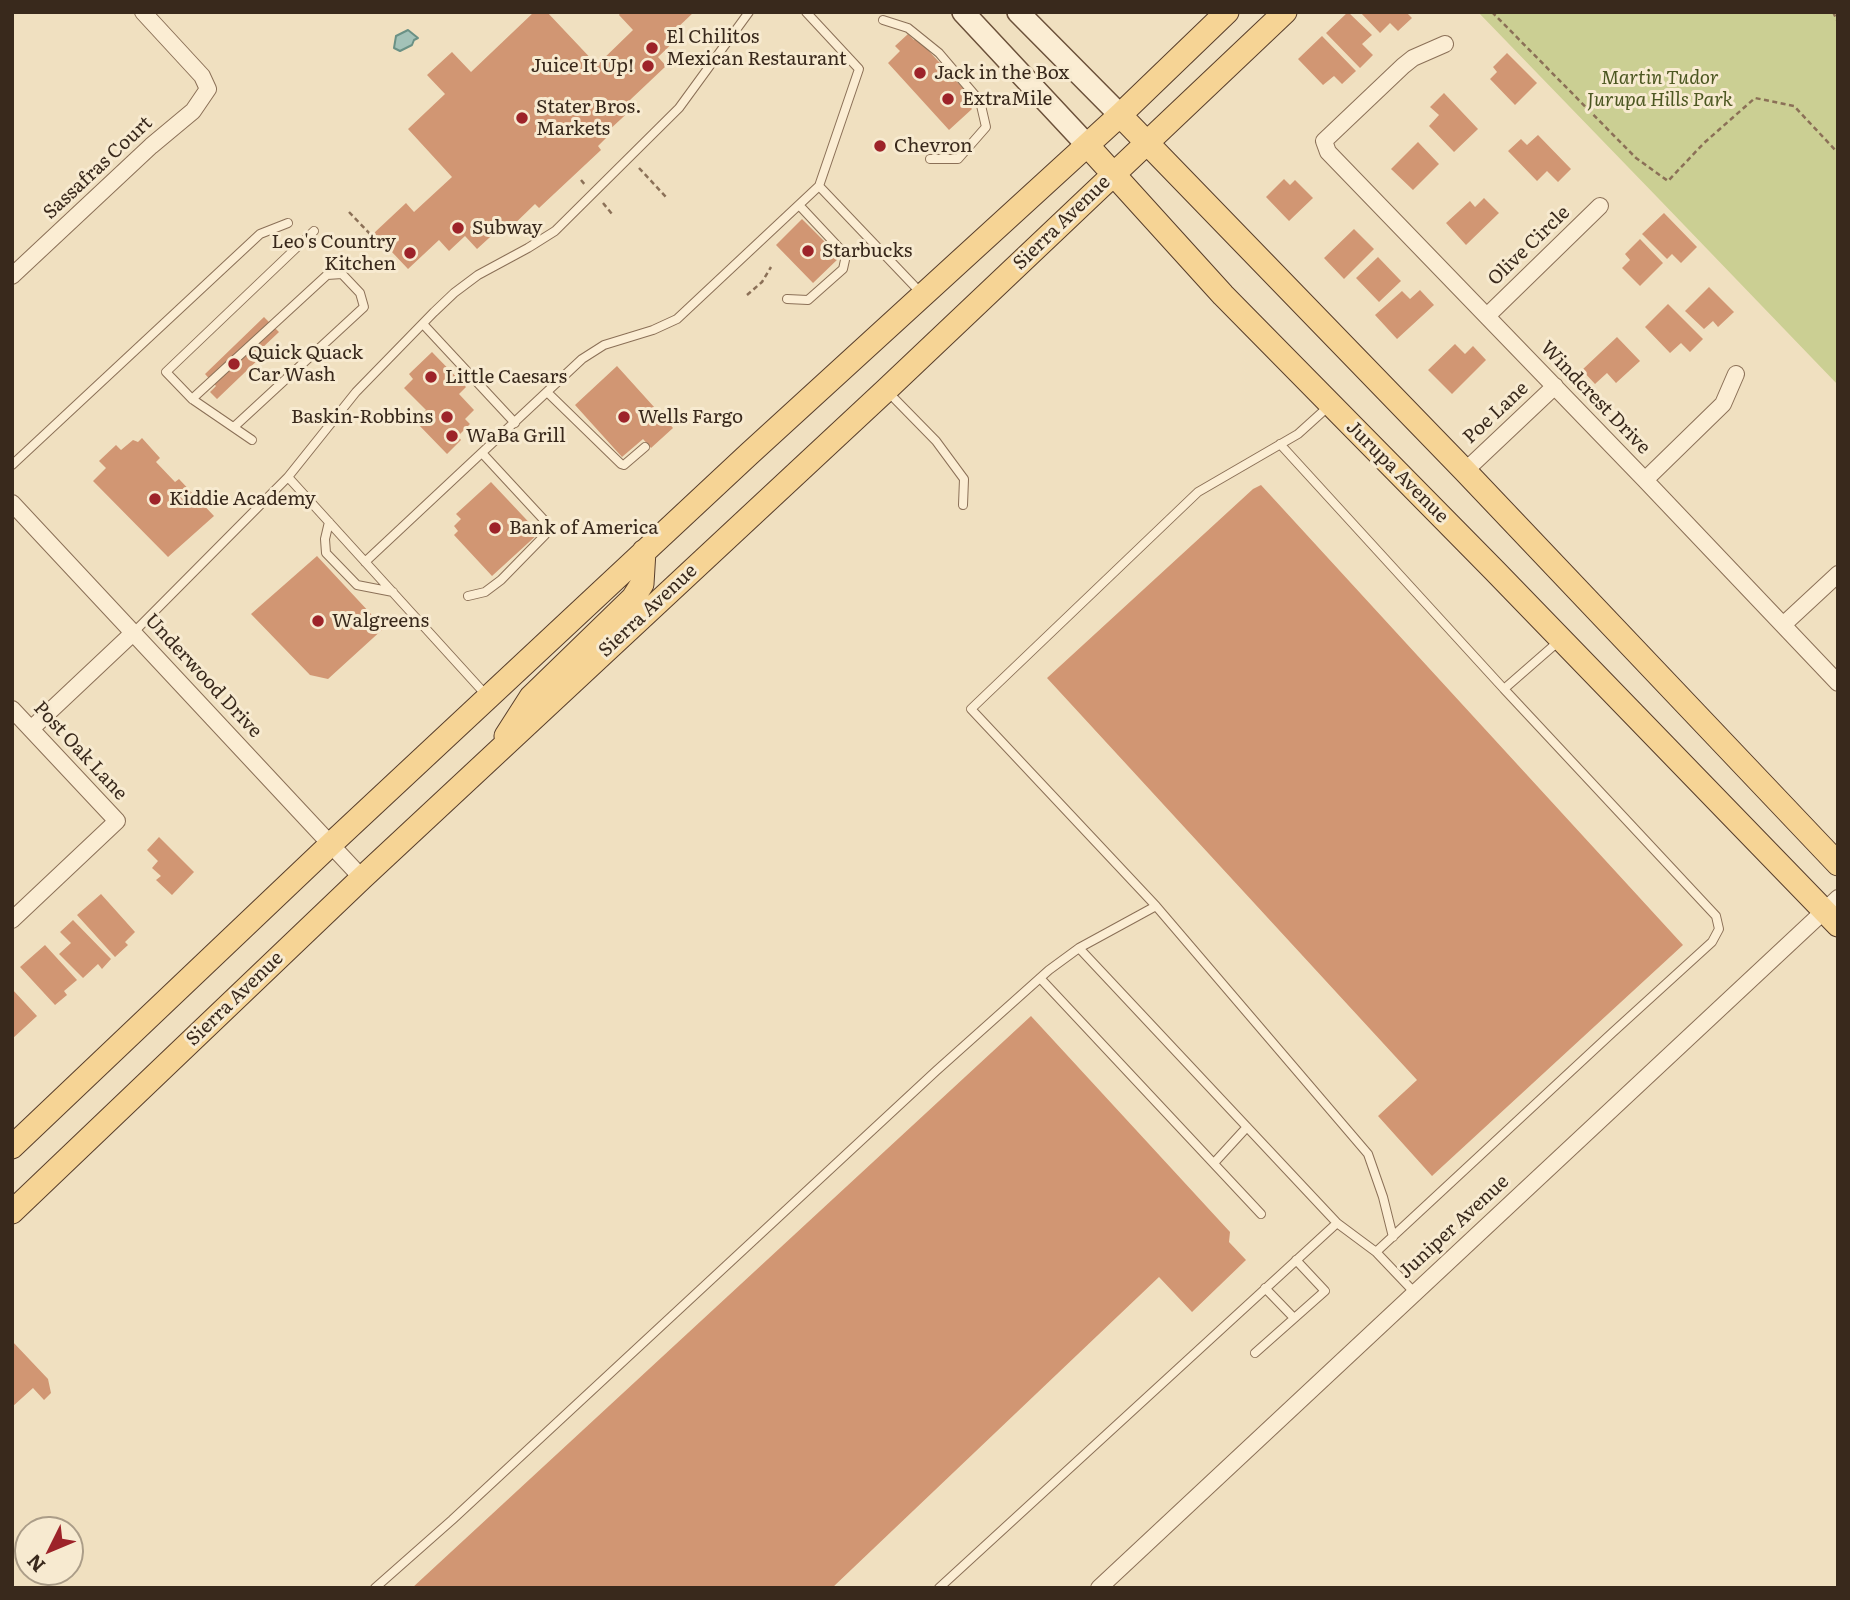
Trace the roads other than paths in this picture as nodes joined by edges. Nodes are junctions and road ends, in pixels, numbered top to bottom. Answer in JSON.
{"nodes":[{"id":1,"x":143,"y":12,"type":"edge"},
{"id":2,"x":750,"y":12,"type":"edge"},
{"id":3,"x":806,"y":12,"type":"edge"},
{"id":4,"x":964,"y":12,"type":"edge"},
{"id":5,"x":1018,"y":12,"type":"edge"},
{"id":6,"x":1227,"y":12,"type":"edge"},
{"id":7,"x":1285,"y":12,"type":"edge"},
{"id":8,"x":883,"y":20,"type":"dead end"},
{"id":9,"x":1445,"y":44,"type":"dead end"},
{"id":10,"x":1120,"y":115,"type":"junction"},
{"id":11,"x":1149,"y":142,"type":"junction"},
{"id":12,"x":1087,"y":145,"type":"junction"},
{"id":13,"x":930,"y":159,"type":"dead end"},
{"id":14,"x":1112,"y":174,"type":"junction"},
{"id":15,"x":819,"y":186,"type":"junction"},
{"id":16,"x":799,"y":205,"type":"junction"},
{"id":17,"x":1600,"y":206,"type":"dead end"},
{"id":18,"x":288,"y":223,"type":"dead end"},
{"id":19,"x":314,"y":231,"type":"dead end"},
{"id":20,"x":12,"y":276,"type":"edge"},
{"id":21,"x":923,"y":295,"type":"junction"},
{"id":22,"x":787,"y":299,"type":"dead end"},
{"id":23,"x":1488,"y":316,"type":"junction"},
{"id":24,"x":423,"y":324,"type":"junction"},
{"id":25,"x":1736,"y":373,"type":"dead end"},
{"id":26,"x":1555,"y":386,"type":"junction"},
{"id":27,"x":886,"y":390,"type":"junction"},
{"id":28,"x":547,"y":392,"type":"junction"},
{"id":29,"x":192,"y":399,"type":"junction"},
{"id":30,"x":1330,"y":405,"type":"junction"},
{"id":31,"x":515,"y":424,"type":"junction"},
{"id":32,"x":235,"y":426,"type":"junction"},
{"id":33,"x":252,"y":440,"type":"dead end"},
{"id":34,"x":1280,"y":444,"type":"junction"},
{"id":35,"x":645,"y":447,"type":"dead end"},
{"id":36,"x":482,"y":453,"type":"junction"},
{"id":37,"x":12,"y":465,"type":"edge"},
{"id":38,"x":1465,"y":471,"type":"junction"},
{"id":39,"x":288,"y":477,"type":"junction"},
{"id":40,"x":1645,"y":480,"type":"junction"},
{"id":41,"x":12,"y":503,"type":"edge"},
{"id":42,"x":963,"y":505,"type":"dead end"},
{"id":43,"x":329,"y":522,"type":"junction"},
{"id":44,"x":644,"y":551,"type":"junction"},
{"id":45,"x":365,"y":562,"type":"junction"},
{"id":46,"x":1838,"y":573,"type":"edge"},
{"id":47,"x":393,"y":593,"type":"junction"},
{"id":48,"x":468,"y":596,"type":"dead end"},
{"id":49,"x":1783,"y":625,"type":"junction"},
{"id":50,"x":134,"y":632,"type":"junction"},
{"id":51,"x":1561,"y":639,"type":"junction"},
{"id":52,"x":1838,"y":684,"type":"edge"},
{"id":53,"x":1504,"y":689,"type":"junction"},
{"id":54,"x":489,"y":699,"type":"junction"},
{"id":55,"x":12,"y":709,"type":"edge"},
{"id":56,"x":31,"y":729,"type":"junction"},
{"id":57,"x":494,"y":757,"type":"junction"},
{"id":58,"x":331,"y":844,"type":"junction"},
{"id":59,"x":1838,"y":864,"type":"edge"},
{"id":60,"x":362,"y":878,"type":"junction"},
{"id":61,"x":1156,"y":906,"type":"junction"},
{"id":62,"x":1833,"y":911,"type":"edge"},
{"id":63,"x":12,"y":920,"type":"edge"},
{"id":64,"x":1079,"y":948,"type":"junction"},
{"id":65,"x":1040,"y":978,"type":"junction"},
{"id":66,"x":1247,"y":1127,"type":"junction"},
{"id":67,"x":12,"y":1147,"type":"edge"},
{"id":68,"x":1214,"y":1163,"type":"junction"},
{"id":69,"x":12,"y":1212,"type":"edge"},
{"id":70,"x":1261,"y":1214,"type":"dead end"},
{"id":71,"x":1337,"y":1223,"type":"junction"},
{"id":72,"x":1393,"y":1237,"type":"junction"},
{"id":73,"x":1376,"y":1252,"type":"junction"},
{"id":74,"x":1296,"y":1260,"type":"junction"},
{"id":75,"x":1265,"y":1288,"type":"junction"},
{"id":76,"x":1415,"y":1293,"type":"junction"},
{"id":77,"x":1294,"y":1318,"type":"junction"},
{"id":78,"x":1255,"y":1353,"type":"dead end"},
{"id":79,"x":376,"y":1588,"type":"edge"},
{"id":80,"x":939,"y":1588,"type":"edge"},
{"id":81,"x":1099,"y":1588,"type":"edge"}],
"edges":[{"from":1,"to":20,"type":"street","name":"Sassafras Court"},
{"from":2,"to":24,"type":"lane"},
{"from":3,"to":15,"type":"lane"},
{"from":4,"to":12,"type":"main road","name":"Jurupa Avenue"},
{"from":5,"to":10,"type":"main road"},
{"from":6,"to":10,"type":"main road","name":"Sierra Avenue"},
{"from":7,"to":11,"type":"main road","name":"Sierra Avenue"},
{"from":8,"to":13,"type":"lane"},
{"from":9,"to":23,"type":"street","name":"Windcrest Drive"},
{"from":10,"to":11,"type":"main road"},
{"from":10,"to":12,"type":"main road","name":"Sierra Avenue"},
{"from":11,"to":14,"type":"main road","name":"Sierra Avenue"},
{"from":11,"to":38,"type":"main road"},
{"from":12,"to":14,"type":"main road","name":"Jurupa Avenue"},
{"from":12,"to":21,"type":"main road","name":"Sierra Avenue"},
{"from":14,"to":27,"type":"main road","name":"Sierra Avenue"},
{"from":14,"to":30,"type":"main road","name":"Jurupa Avenue"},
{"from":15,"to":16,"type":"lane"},
{"from":15,"to":21,"type":"lane"},
{"from":16,"to":22,"type":"lane"},
{"from":16,"to":28,"type":"lane"},
{"from":17,"to":23,"type":"street","name":"Olive Circle"},
{"from":18,"to":37,"type":"lane"},
{"from":19,"to":29,"type":"lane"},
{"from":21,"to":44,"type":"main road","name":"Sierra Avenue"},
{"from":23,"to":26,"type":"street","name":"Windcrest Drive"},
{"from":24,"to":31,"type":"lane"},
{"from":24,"to":39,"type":"lane"},
{"from":25,"to":40,"type":"street"},
{"from":26,"to":38,"type":"street","name":"Poe Lane"},
{"from":26,"to":40,"type":"street","name":"Windcrest Drive"},
{"from":27,"to":42,"type":"lane"},
{"from":27,"to":57,"type":"main road","name":"Sierra Avenue"},
{"from":28,"to":31,"type":"lane"},
{"from":28,"to":35,"type":"lane"},
{"from":29,"to":32,"type":"lane"},
{"from":29,"to":32,"type":"lane"},
{"from":30,"to":34,"type":"lane"},
{"from":30,"to":51,"type":"main road","name":"Jurupa Avenue"},
{"from":31,"to":36,"type":"lane"},
{"from":32,"to":33,"type":"lane"},
{"from":34,"to":53,"type":"lane"},
{"from":34,"to":61,"type":"lane"},
{"from":36,"to":45,"type":"lane"},
{"from":36,"to":48,"type":"lane"},
{"from":38,"to":59,"type":"main road"},
{"from":39,"to":43,"type":"lane"},
{"from":39,"to":50,"type":"lane"},
{"from":40,"to":49,"type":"street","name":"Windcrest Drive"},
{"from":41,"to":50,"type":"street","name":"Underwood Drive"},
{"from":43,"to":45,"type":"lane"},
{"from":43,"to":47,"type":"lane"},
{"from":44,"to":54,"type":"main road","name":"Sierra Avenue"},
{"from":44,"to":57,"type":"main road"},
{"from":45,"to":47,"type":"lane"},
{"from":46,"to":49,"type":"street"},
{"from":47,"to":54,"type":"lane"},
{"from":49,"to":52,"type":"street","name":"Windcrest Drive"},
{"from":50,"to":56,"type":"street"},
{"from":50,"to":58,"type":"street","name":"Underwood Drive"},
{"from":51,"to":53,"type":"lane"},
{"from":51,"to":62,"type":"main road","name":"Jurupa Avenue"},
{"from":53,"to":72,"type":"lane"},
{"from":54,"to":58,"type":"main road","name":"Sierra Avenue"},
{"from":55,"to":56,"type":"street","name":"Post Oak Lane"},
{"from":56,"to":63,"type":"street","name":"Post Oak Lane"},
{"from":57,"to":60,"type":"main road","name":"Sierra Avenue"},
{"from":58,"to":60,"type":"street","name":"Underwood Drive"},
{"from":58,"to":67,"type":"main road","name":"Sierra Avenue"},
{"from":60,"to":69,"type":"main road","name":"Sierra Avenue"},
{"from":61,"to":64,"type":"lane"},
{"from":61,"to":72,"type":"lane"},
{"from":62,"to":76,"type":"street","name":"Juniper Avenue"},
{"from":64,"to":65,"type":"lane"},
{"from":64,"to":66,"type":"lane"},
{"from":65,"to":68,"type":"lane"},
{"from":65,"to":79,"type":"lane"},
{"from":66,"to":68,"type":"lane"},
{"from":66,"to":71,"type":"lane"},
{"from":68,"to":70,"type":"lane"},
{"from":71,"to":73,"type":"lane"},
{"from":71,"to":74,"type":"lane"},
{"from":72,"to":73,"type":"lane"},
{"from":73,"to":76,"type":"lane"},
{"from":74,"to":75,"type":"lane"},
{"from":74,"to":77,"type":"lane"},
{"from":75,"to":77,"type":"lane"},
{"from":75,"to":80,"type":"lane"},
{"from":76,"to":81,"type":"street","name":"Juniper Avenue"},
{"from":77,"to":78,"type":"lane"}]}
